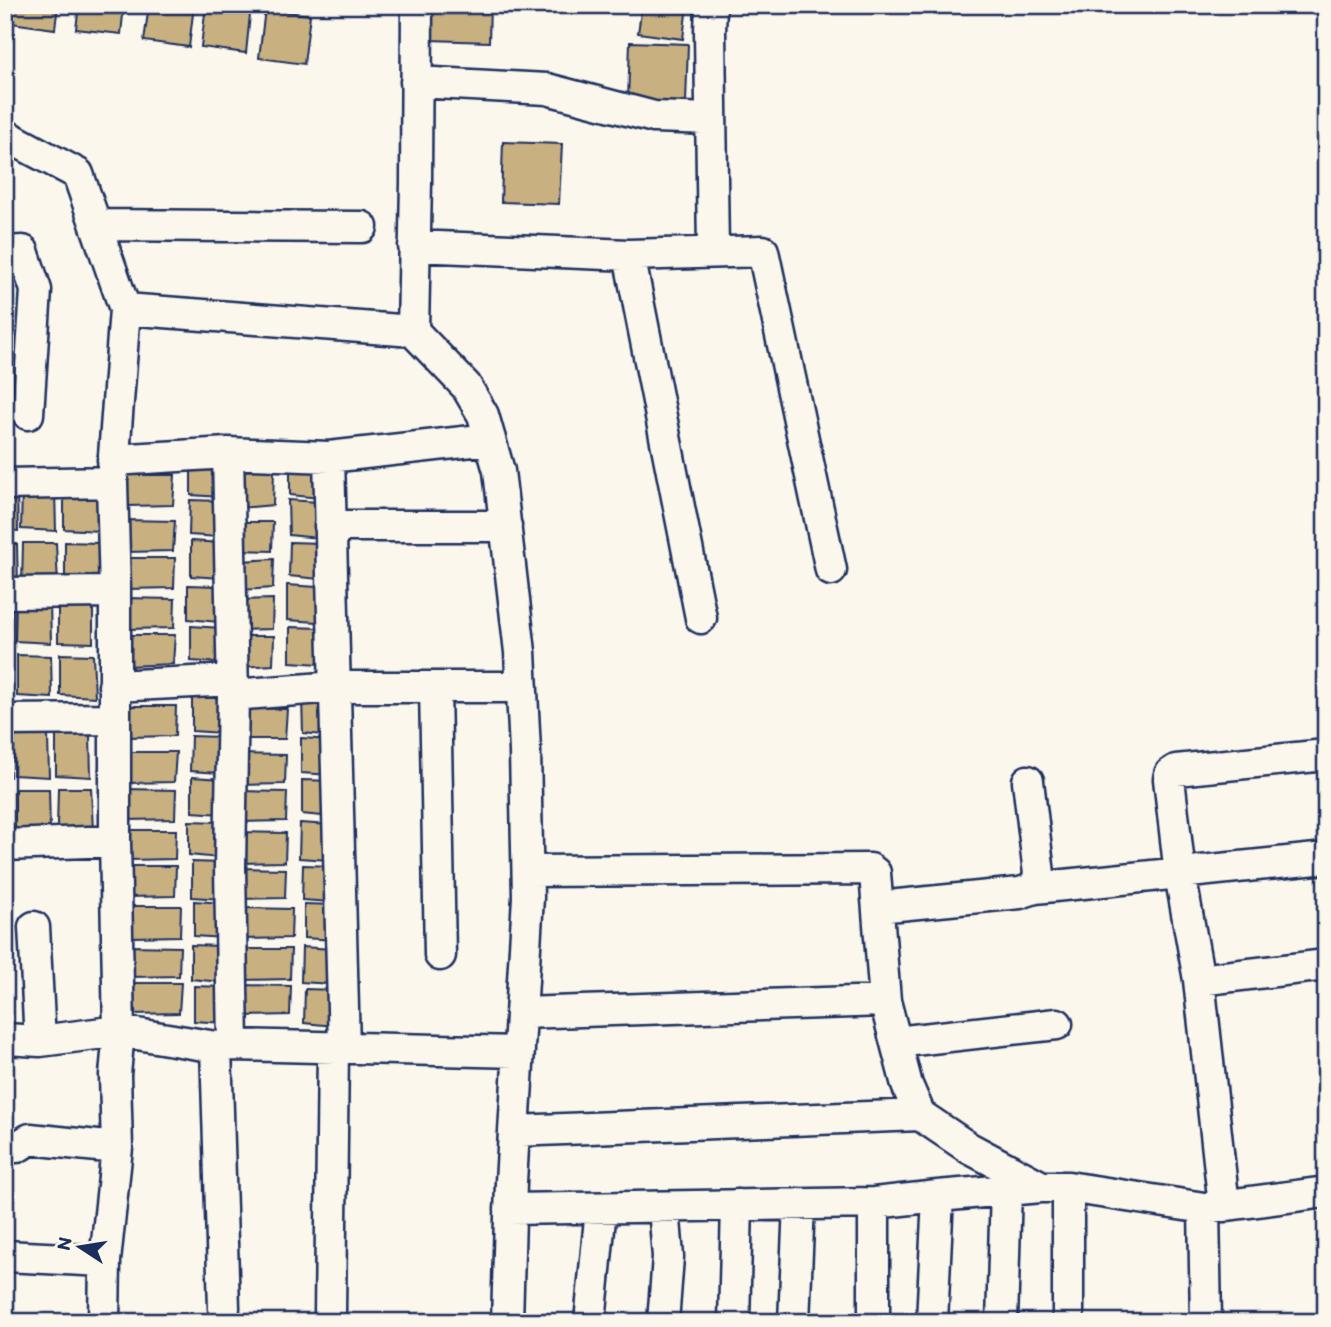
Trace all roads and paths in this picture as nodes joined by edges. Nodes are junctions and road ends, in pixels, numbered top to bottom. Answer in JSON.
{"nodes":[{"id":1,"x":417,"y":5,"type":"edge"},
{"id":2,"x":711,"y":5,"type":"edge"},
{"id":3,"x":416,"y":82,"type":"junction"},
{"id":4,"x":711,"y":119,"type":"junction"},
{"id":5,"x":5,"y":135,"type":"edge"},
{"id":6,"x":96,"y":225,"type":"junction"},
{"id":7,"x":362,"y":226,"type":"dead end"},
{"id":8,"x":414,"y":246,"type":"junction"},
{"id":9,"x":5,"y":251,"type":"edge"},
{"id":10,"x":713,"y":253,"type":"junction"},
{"id":11,"x":629,"y":254,"type":"junction"},
{"id":12,"x":125,"y":309,"type":"junction"},
{"id":13,"x":413,"y":331,"type":"junction"},
{"id":14,"x":28,"y":414,"type":"dead end"},
{"id":15,"x":490,"y":439,"type":"junction"},
{"id":16,"x":228,"y":453,"type":"junction"},
{"id":17,"x":328,"y":457,"type":"junction"},
{"id":18,"x":112,"y":471,"type":"junction"},
{"id":19,"x":5,"y":484,"type":"edge"},
{"id":20,"x":330,"y":526,"type":"junction"},
{"id":21,"x":506,"y":526,"type":"junction"},
{"id":22,"x":831,"y":570,"type":"dead end"},
{"id":23,"x":114,"y":592,"type":"junction"},
{"id":24,"x":5,"y":593,"type":"edge"},
{"id":25,"x":701,"y":618,"type":"dead end"},
{"id":26,"x":114,"y":686,"type":"junction"},
{"id":27,"x":233,"y":687,"type":"junction"},
{"id":28,"x":335,"y":687,"type":"junction"},
{"id":29,"x":435,"y":687,"type":"junction"},
{"id":30,"x":522,"y":687,"type":"junction"},
{"id":31,"x":114,"y":719,"type":"junction"},
{"id":32,"x":5,"y":720,"type":"edge"},
{"id":33,"x":1326,"y":755,"type":"edge"},
{"id":34,"x":1028,"y":781,"type":"dead end"},
{"id":35,"x":115,"y":841,"type":"junction"},
{"id":36,"x":5,"y":845,"type":"edge"},
{"id":37,"x":1326,"y":858,"type":"edge"},
{"id":38,"x":528,"y":871,"type":"junction"},
{"id":39,"x":1180,"y":874,"type":"junction"},
{"id":40,"x":1035,"y":888,"type":"junction"},
{"id":41,"x":878,"y":907,"type":"junction"},
{"id":42,"x":34,"y":927,"type":"dead end"},
{"id":43,"x":440,"y":955,"type":"dead end"},
{"id":44,"x":1326,"y":965,"type":"edge"},
{"id":45,"x":1199,"y":980,"type":"junction"},
{"id":46,"x":885,"y":1002,"type":"junction"},
{"id":47,"x":521,"y":1013,"type":"junction"},
{"id":48,"x":1058,"y":1024,"type":"dead end"},
{"id":49,"x":120,"y":1031,"type":"junction"},
{"id":50,"x":5,"y":1039,"type":"edge"},
{"id":51,"x":40,"y":1041,"type":"junction"},
{"id":52,"x":895,"y":1042,"type":"junction"},
{"id":53,"x":225,"y":1046,"type":"junction"},
{"id":54,"x":339,"y":1048,"type":"junction"},
{"id":55,"x":519,"y":1052,"type":"junction"},
{"id":56,"x":920,"y":1115,"type":"junction"},
{"id":57,"x":514,"y":1131,"type":"junction"},
{"id":58,"x":5,"y":1147,"type":"edge"},
{"id":59,"x":117,"y":1148,"type":"junction"},
{"id":60,"x":1055,"y":1187,"type":"junction"},
{"id":61,"x":1006,"y":1189,"type":"junction"},
{"id":62,"x":1326,"y":1192,"type":"edge"},
{"id":63,"x":938,"y":1196,"type":"junction"},
{"id":64,"x":874,"y":1203,"type":"junction"},
{"id":65,"x":799,"y":1204,"type":"junction"},
{"id":66,"x":737,"y":1205,"type":"junction"},
{"id":67,"x":664,"y":1207,"type":"junction"},
{"id":68,"x":1214,"y":1207,"type":"junction"},
{"id":69,"x":601,"y":1208,"type":"junction"},
{"id":70,"x":510,"y":1209,"type":"junction"},
{"id":71,"x":5,"y":1256,"type":"edge"},
{"id":72,"x":105,"y":1261,"type":"junction"},
{"id":73,"x":224,"y":1308,"type":"dead end"},
{"id":74,"x":330,"y":1315,"type":"dead end"},
{"id":75,"x":104,"y":1322,"type":"edge"},
{"id":76,"x":507,"y":1322,"type":"edge"},
{"id":77,"x":590,"y":1322,"type":"edge"},
{"id":78,"x":663,"y":1322,"type":"edge"},
{"id":79,"x":734,"y":1322,"type":"edge"},
{"id":80,"x":794,"y":1322,"type":"edge"},
{"id":81,"x":874,"y":1322,"type":"edge"},
{"id":82,"x":932,"y":1322,"type":"edge"},
{"id":83,"x":1002,"y":1322,"type":"edge"},
{"id":84,"x":1068,"y":1322,"type":"edge"},
{"id":85,"x":1206,"y":1322,"type":"edge"}],
"edges":[{"from":1,"to":3,"type":"street"},
{"from":2,"to":4,"type":"street"},
{"from":3,"to":4,"type":"street"},
{"from":3,"to":8,"type":"street"},
{"from":4,"to":10,"type":"street"},
{"from":5,"to":6,"type":"street"},
{"from":6,"to":7,"type":"street"},
{"from":6,"to":12,"type":"street"},
{"from":8,"to":11,"type":"street"},
{"from":8,"to":13,"type":"street"},
{"from":9,"to":14,"type":"street"},
{"from":10,"to":11,"type":"street"},
{"from":10,"to":22,"type":"street"},
{"from":11,"to":25,"type":"street"},
{"from":12,"to":13,"type":"street"},
{"from":12,"to":18,"type":"street"},
{"from":13,"to":15,"type":"street"},
{"from":15,"to":17,"type":"street"},
{"from":15,"to":21,"type":"street"},
{"from":16,"to":17,"type":"street"},
{"from":16,"to":18,"type":"street"},
{"from":16,"to":27,"type":"street"},
{"from":17,"to":20,"type":"street"},
{"from":18,"to":19,"type":"street"},
{"from":18,"to":23,"type":"street"},
{"from":20,"to":21,"type":"street"},
{"from":20,"to":28,"type":"street"},
{"from":21,"to":30,"type":"street"},
{"from":23,"to":24,"type":"street"},
{"from":23,"to":26,"type":"street"},
{"from":26,"to":27,"type":"street"},
{"from":26,"to":31,"type":"street"},
{"from":27,"to":28,"type":"street"},
{"from":27,"to":53,"type":"street"},
{"from":28,"to":29,"type":"street"},
{"from":28,"to":54,"type":"street"},
{"from":29,"to":30,"type":"street"},
{"from":29,"to":43,"type":"street"},
{"from":30,"to":38,"type":"street"},
{"from":31,"to":32,"type":"street"},
{"from":31,"to":35,"type":"street"},
{"from":33,"to":39,"type":"street"},
{"from":34,"to":40,"type":"street"},
{"from":35,"to":36,"type":"street"},
{"from":35,"to":49,"type":"street"},
{"from":37,"to":39,"type":"street"},
{"from":38,"to":41,"type":"street"},
{"from":38,"to":47,"type":"street"},
{"from":39,"to":40,"type":"street"},
{"from":39,"to":45,"type":"street"},
{"from":40,"to":41,"type":"street"},
{"from":41,"to":46,"type":"street"},
{"from":42,"to":51,"type":"street"},
{"from":44,"to":45,"type":"street"},
{"from":45,"to":68,"type":"street"},
{"from":46,"to":47,"type":"street"},
{"from":46,"to":52,"type":"street"},
{"from":47,"to":55,"type":"street"},
{"from":48,"to":52,"type":"street"},
{"from":49,"to":51,"type":"street"},
{"from":49,"to":53,"type":"street"},
{"from":49,"to":59,"type":"street"},
{"from":50,"to":51,"type":"street"},
{"from":52,"to":56,"type":"street"},
{"from":53,"to":54,"type":"street"},
{"from":53,"to":73,"type":"street"},
{"from":54,"to":55,"type":"street"},
{"from":54,"to":74,"type":"street"},
{"from":55,"to":57,"type":"street"},
{"from":56,"to":57,"type":"street"},
{"from":56,"to":60,"type":"street"},
{"from":57,"to":70,"type":"street"},
{"from":58,"to":59,"type":"street"},
{"from":59,"to":72,"type":"street"},
{"from":60,"to":61,"type":"street"},
{"from":60,"to":68,"type":"street"},
{"from":60,"to":84,"type":"street"},
{"from":61,"to":63,"type":"street"},
{"from":61,"to":83,"type":"street"},
{"from":62,"to":68,"type":"street"},
{"from":63,"to":64,"type":"street"},
{"from":63,"to":82,"type":"street"},
{"from":64,"to":65,"type":"street"},
{"from":64,"to":81,"type":"street"},
{"from":65,"to":66,"type":"street"},
{"from":65,"to":80,"type":"street"},
{"from":66,"to":67,"type":"street"},
{"from":66,"to":79,"type":"street"},
{"from":67,"to":69,"type":"street"},
{"from":67,"to":78,"type":"street"},
{"from":68,"to":85,"type":"street"},
{"from":69,"to":70,"type":"street"},
{"from":69,"to":77,"type":"street"},
{"from":70,"to":76,"type":"street"},
{"from":71,"to":72,"type":"street"},
{"from":72,"to":75,"type":"street"}]}
